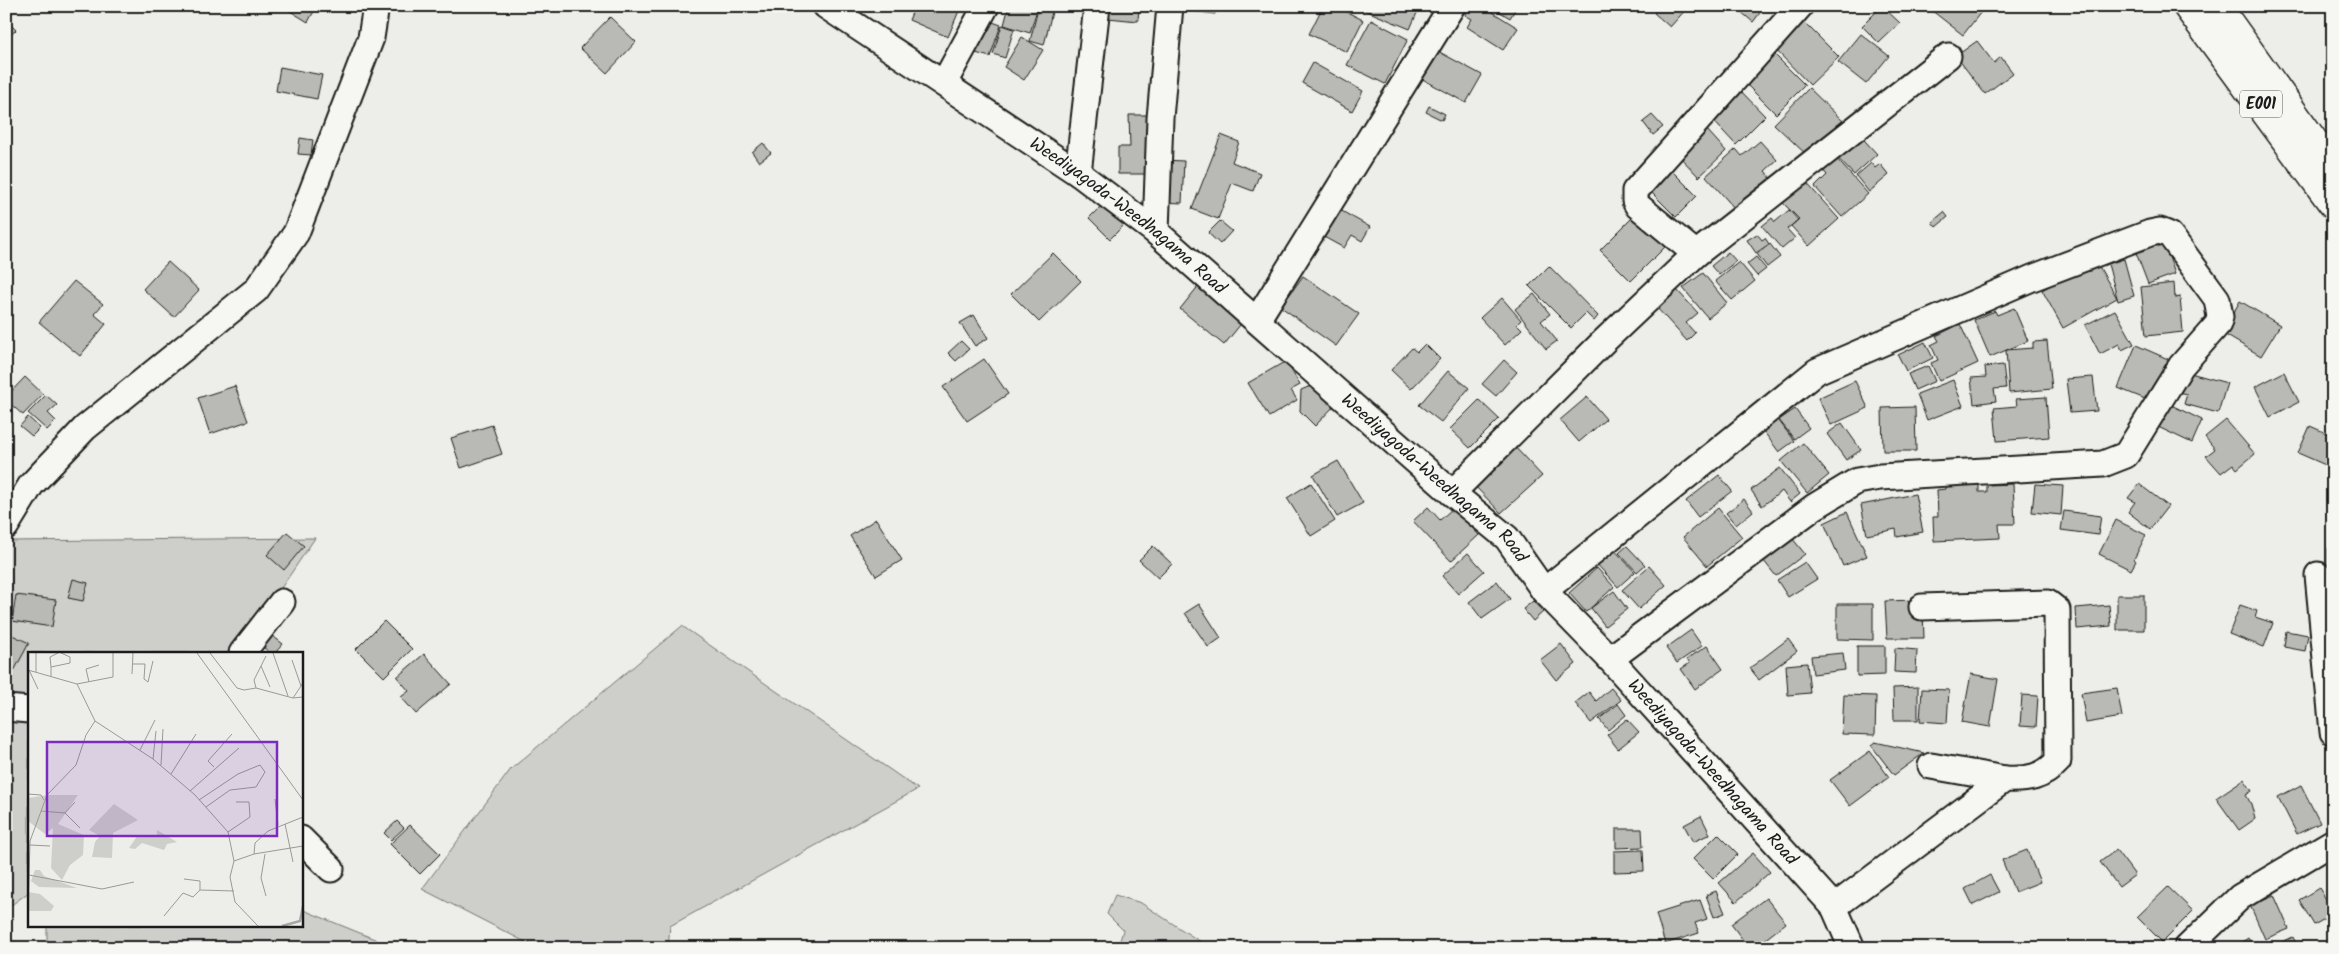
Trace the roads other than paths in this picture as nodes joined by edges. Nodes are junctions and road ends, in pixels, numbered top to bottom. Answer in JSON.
{"nodes":[{"id":1,"x":376,"y":6,"type":"edge"},
{"id":2,"x":826,"y":6,"type":"edge"},
{"id":3,"x":986,"y":6,"type":"edge"},
{"id":4,"x":1096,"y":6,"type":"edge"},
{"id":5,"x":1170,"y":6,"type":"edge"},
{"id":6,"x":1452,"y":6,"type":"edge"},
{"id":7,"x":1800,"y":6,"type":"edge"},
{"id":8,"x":2187,"y":6,"type":"edge"},
{"id":9,"x":2217,"y":6,"type":"edge"},
{"id":10,"x":1948,"y":56,"type":"dead end"},
{"id":11,"x":944,"y":83,"type":"junction"},
{"id":12,"x":2333,"y":168,"type":"edge"},
{"id":13,"x":1078,"y":173,"type":"junction"},
{"id":14,"x":2333,"y":204,"type":"edge"},
{"id":15,"x":1156,"y":232,"type":"junction"},
{"id":16,"x":1696,"y":254,"type":"junction"},
{"id":17,"x":1257,"y":320,"type":"junction"},
{"id":18,"x":1452,"y":493,"type":"junction"},
{"id":19,"x":6,"y":526,"type":"edge"},
{"id":20,"x":2318,"y":575,"type":"dead end"},
{"id":21,"x":1544,"y":591,"type":"junction"},
{"id":22,"x":282,"y":602,"type":"dead end"},
{"id":23,"x":1922,"y":607,"type":"dead end"},
{"id":24,"x":243,"y":652,"type":"edge"},
{"id":25,"x":1610,"y":659,"type":"junction"},
{"id":26,"x":6,"y":708,"type":"edge"},
{"id":27,"x":28,"y":710,"type":"edge"},
{"id":28,"x":2333,"y":732,"type":"edge"},
{"id":29,"x":1931,"y":766,"type":"dead end"},
{"id":30,"x":2005,"y":779,"type":"junction"},
{"id":31,"x":302,"y":840,"type":"edge"},
{"id":32,"x":2333,"y":842,"type":"edge"},
{"id":33,"x":331,"y":869,"type":"dead end"},
{"id":34,"x":1834,"y":907,"type":"junction"},
{"id":35,"x":1852,"y":948,"type":"edge"},
{"id":36,"x":2186,"y":948,"type":"edge"}],
"edges":[{"from":1,"to":19,"type":"street"},
{"from":2,"to":11,"type":"street","name":"Weediyagoda-Weedhagama Road"},
{"from":3,"to":11,"type":"street"},
{"from":4,"to":13,"type":"street"},
{"from":5,"to":15,"type":"street"},
{"from":6,"to":17,"type":"street"},
{"from":7,"to":16,"type":"street"},
{"from":8,"to":14,"type":"highway","number":"E001"},
{"from":9,"to":12,"type":"highway","number":"E001"},
{"from":10,"to":16,"type":"street"},
{"from":11,"to":13,"type":"street","name":"Weediyagoda-Weedhagama Road"},
{"from":13,"to":15,"type":"street","name":"Weediyagoda-Weedhagama Road"},
{"from":15,"to":17,"type":"street","name":"Weediyagoda-Weedhagama Road"},
{"from":16,"to":18,"type":"street"},
{"from":17,"to":18,"type":"street","name":"Weediyagoda-Weedhagama Road"},
{"from":18,"to":21,"type":"street","name":"Weediyagoda-Weedhagama Road"},
{"from":20,"to":28,"type":"street"},
{"from":21,"to":25,"type":"street","name":"Weediyagoda-Weedhagama Road"},
{"from":21,"to":25,"type":"street"},
{"from":22,"to":24,"type":"street"},
{"from":23,"to":30,"type":"street"},
{"from":25,"to":34,"type":"street","name":"Weediyagoda-Weedhagama Road"},
{"from":26,"to":27,"type":"street"},
{"from":29,"to":30,"type":"street"},
{"from":30,"to":34,"type":"street"},
{"from":31,"to":33,"type":"street"},
{"from":32,"to":36,"type":"street"},
{"from":34,"to":35,"type":"street","name":"Weediyagoda-Weedhagama Road"}]}
